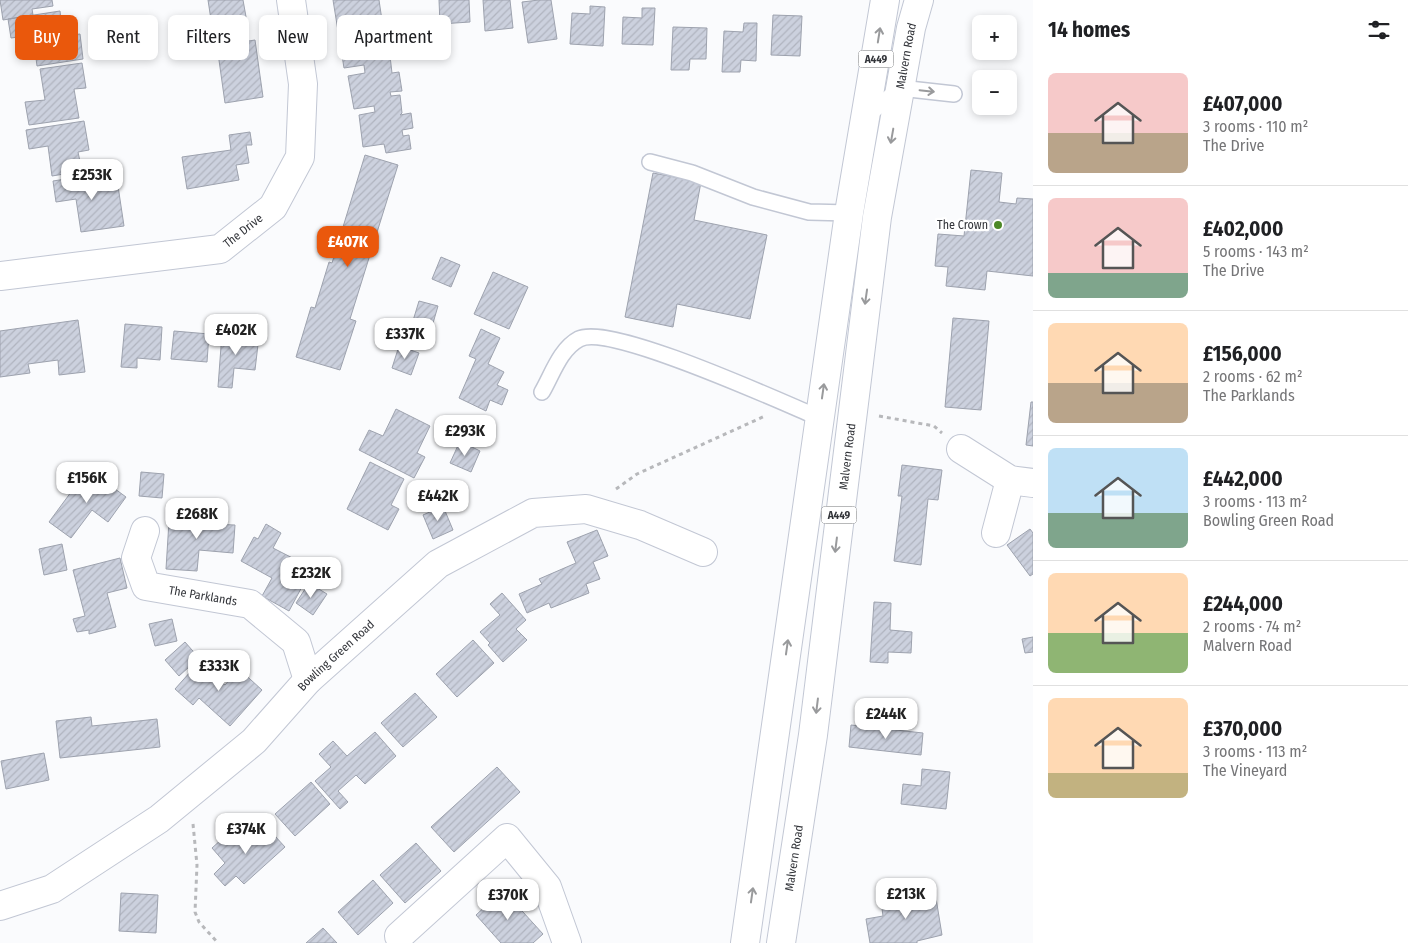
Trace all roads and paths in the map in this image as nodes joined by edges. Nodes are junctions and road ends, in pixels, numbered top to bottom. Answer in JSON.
{"nodes":[{"id":1,"x":291,"y":0,"type":"edge"},
{"id":2,"x":885,"y":0,"type":"edge"},
{"id":3,"x":919,"y":0,"type":"edge"},
{"id":4,"x":900,"y":88,"type":"junction"},
{"id":5,"x":954,"y":94,"type":"dead end"},
{"id":6,"x":866,"y":117,"type":"junction"},
{"id":7,"x":650,"y":162,"type":"dead end"},
{"id":8,"x":849,"y":213,"type":"junction"},
{"id":9,"x":877,"y":217,"type":"junction"},
{"id":10,"x":0,"y":276,"type":"edge"},
{"id":11,"x":542,"y":392,"type":"dead end"},
{"id":12,"x":788,"y":406,"type":"junction"},
{"id":13,"x":852,"y":412,"type":"junction"},
{"id":14,"x":820,"y":418,"type":"junction"},
{"id":15,"x":961,"y":449,"type":"joint"},
{"id":16,"x":1021,"y":482,"type":"edge"},
{"id":17,"x":586,"y":509,"type":"junction"},
{"id":18,"x":145,"y":531,"type":"dead end"},
{"id":19,"x":996,"y":533,"type":"dead end"},
{"id":20,"x":703,"y":552,"type":"dead end"},
{"id":21,"x":783,"y":677,"type":"junction"},
{"id":22,"x":820,"y":678,"type":"junction"},
{"id":23,"x":308,"y":680,"type":"junction"},
{"id":24,"x":180,"y":802,"type":"junction"},
{"id":25,"x":0,"y":906,"type":"edge"},
{"id":26,"x":394,"y":940,"type":"edge"},
{"id":27,"x":218,"y":943,"type":"edge"},
{"id":28,"x":567,"y":943,"type":"edge"},
{"id":29,"x":745,"y":943,"type":"edge"},
{"id":30,"x":781,"y":943,"type":"edge"}],
"edges":[{"from":1,"to":10,"type":"main road","name":"The Drive"},
{"from":6,"to":2,"type":"main road","number":"A449","one_way":true},
{"from":3,"to":4,"type":"main road","name":"Malvern Road","number":"A449"},
{"from":4,"to":5,"type":"lane","one_way":true},
{"from":4,"to":6,"type":"lane"},
{"from":4,"to":9,"type":"main road","name":"Malvern Road","number":"A449","one_way":true},
{"from":6,"to":8,"type":"main road","number":"A449"},
{"from":7,"to":8,"type":"lane"},
{"from":8,"to":9,"type":"main road"},
{"from":14,"to":8,"type":"main road","number":"A449","one_way":true},
{"from":9,"to":13,"type":"main road","name":"Malvern Road","number":"A449","one_way":true},
{"from":11,"to":12,"type":"lane"},
{"from":12,"to":14,"type":"lane"},
{"from":12,"to":17,"type":"path"},
{"from":13,"to":15,"type":"path"},
{"from":13,"to":22,"type":"main road","name":"Malvern Road","number":"A449","one_way":true},
{"from":21,"to":14,"type":"main road","number":"A449","one_way":true},
{"from":15,"to":16,"type":"main road"},
{"from":16,"to":19,"type":"main road"},
{"from":17,"to":20,"type":"main road","name":"Bowling Green Road"},
{"from":17,"to":23,"type":"main road","name":"Bowling Green Road"},
{"from":18,"to":23,"type":"main road","name":"The Parklands"},
{"from":21,"to":22,"type":"main road"},
{"from":29,"to":21,"type":"main road","number":"A449","one_way":true},
{"from":22,"to":30,"type":"main road","name":"Malvern Road","number":"A449","one_way":true},
{"from":23,"to":24,"type":"main road","name":"Bowling Green Road"},
{"from":24,"to":25,"type":"main road","name":"Bowling Green Road"},
{"from":24,"to":27,"type":"path"},
{"from":26,"to":28,"type":"main road"}]}
